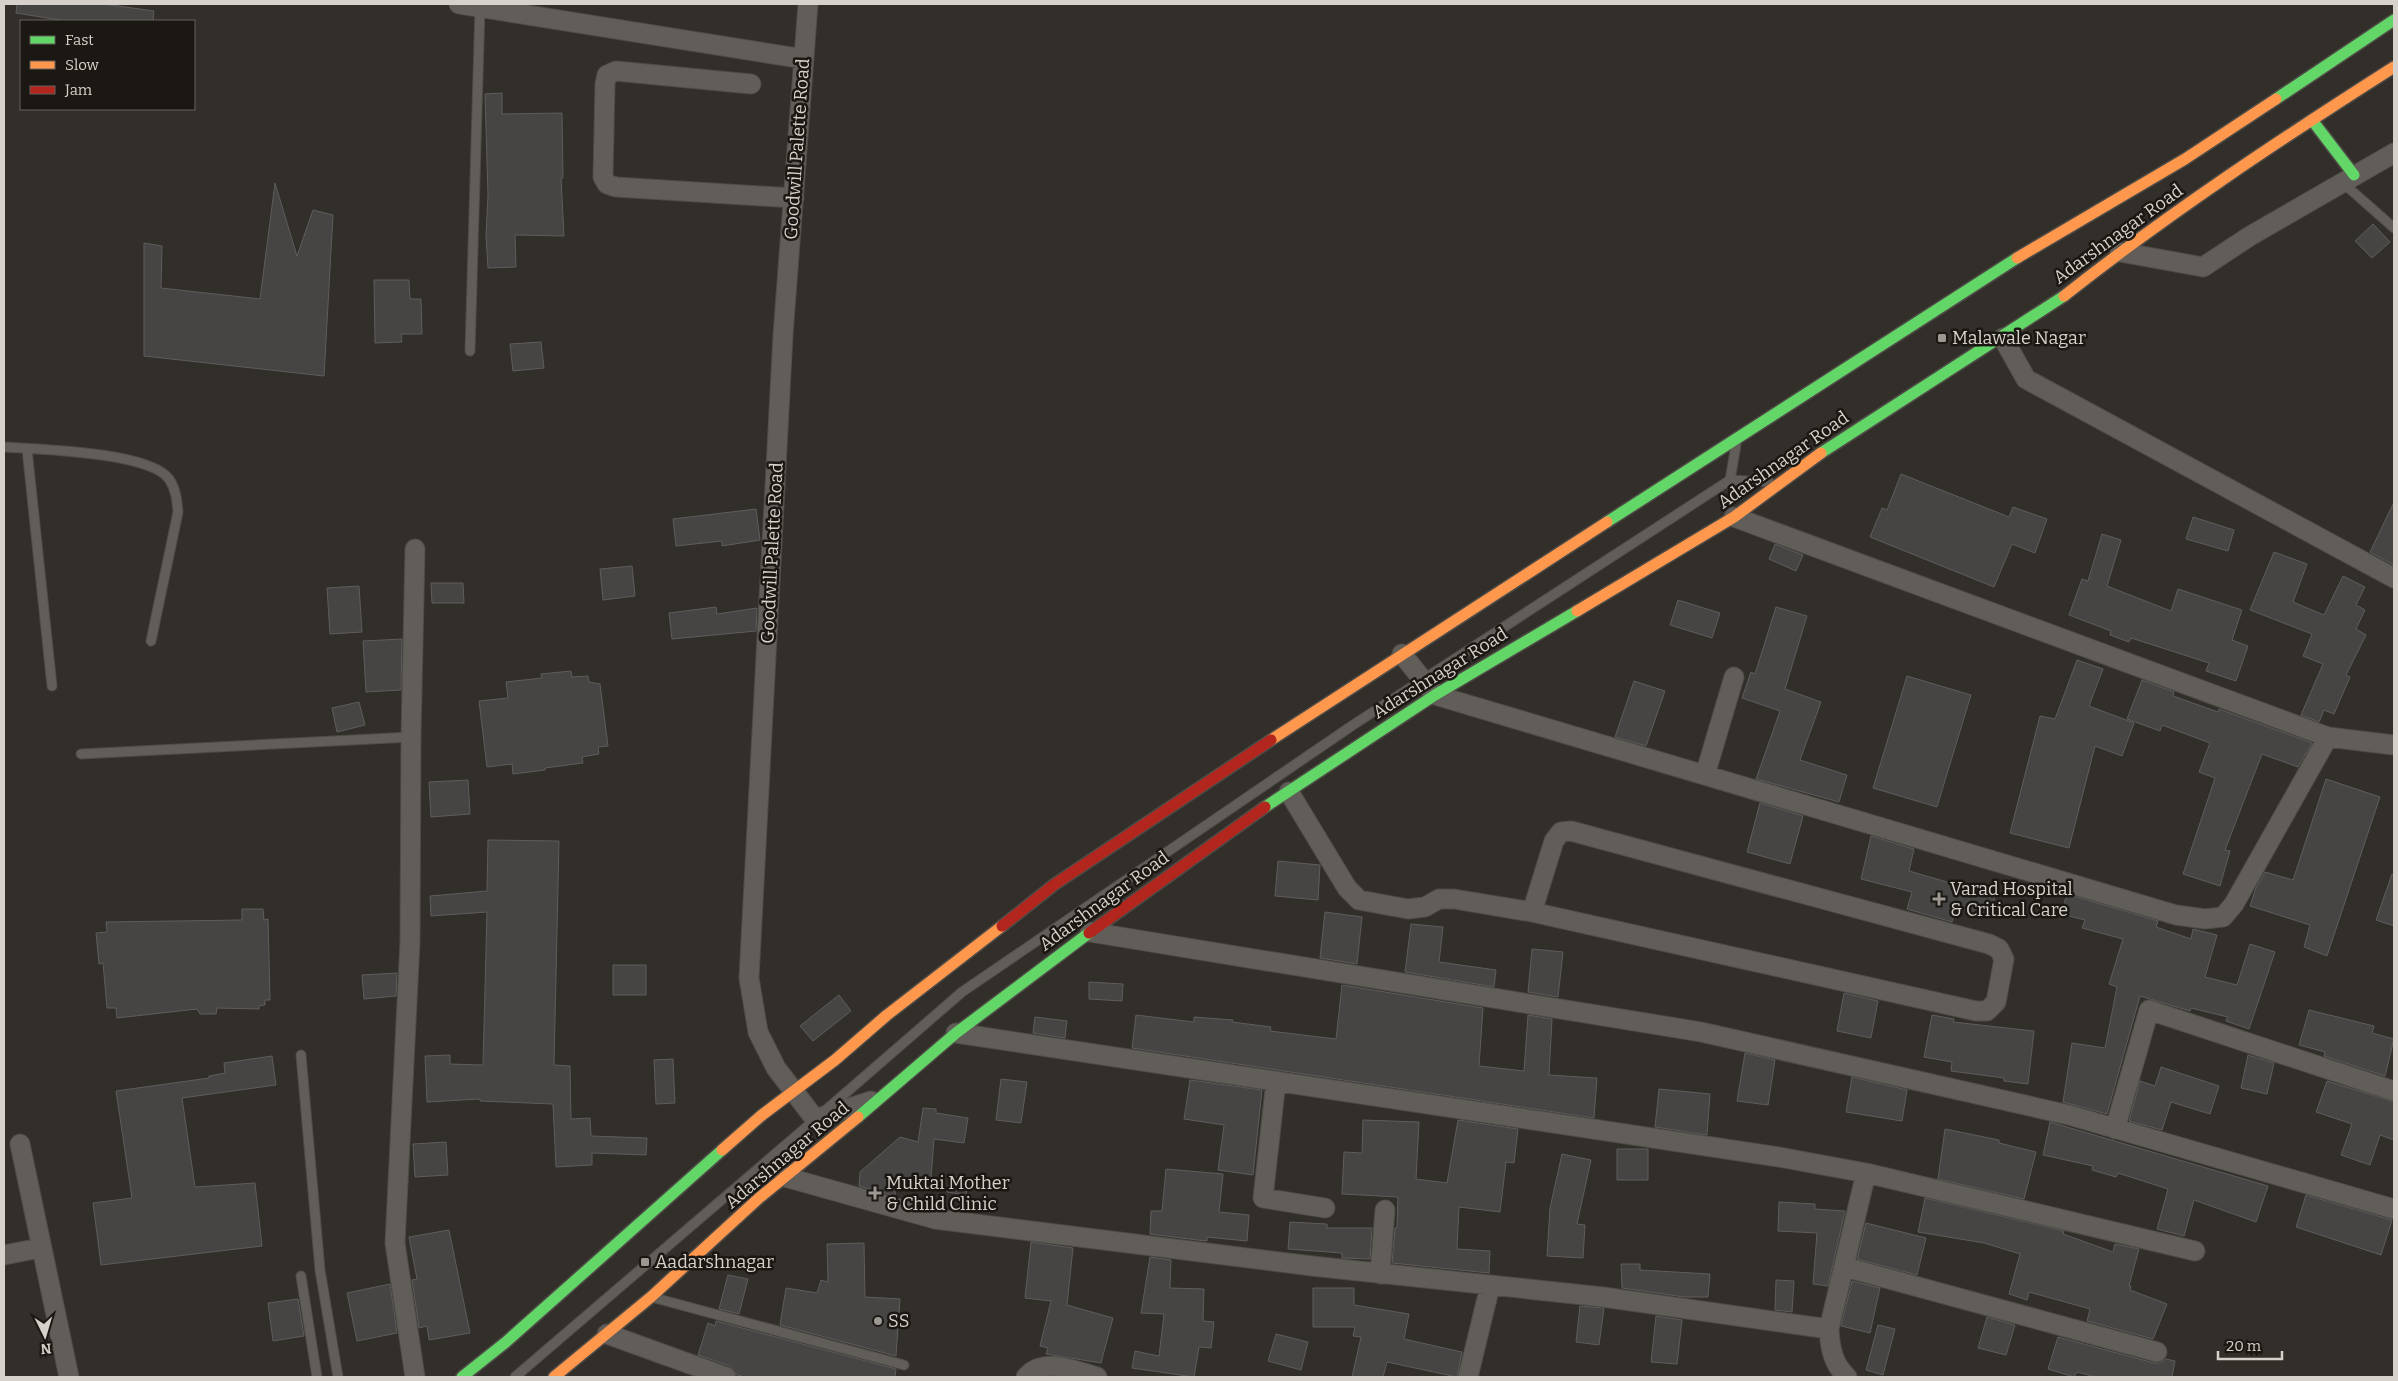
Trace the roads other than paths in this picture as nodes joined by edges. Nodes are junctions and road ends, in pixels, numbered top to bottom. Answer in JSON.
{"nodes":[{"id":1,"x":459,"y":4,"type":"edge"},
{"id":2,"x":808,"y":4,"type":"edge"},
{"id":3,"x":480,"y":7,"type":"junction"},
{"id":4,"x":2394,"y":20,"type":"edge"},
{"id":5,"x":804,"y":59,"type":"junction"},
{"id":6,"x":2394,"y":68,"type":"edge"},
{"id":7,"x":752,"y":84,"type":"dead end"},
{"id":8,"x":2312,"y":120,"type":"junction"},
{"id":9,"x":2394,"y":153,"type":"edge"},
{"id":10,"x":2348,"y":179,"type":"junction"},
{"id":11,"x":794,"y":198,"type":"junction"},
{"id":12,"x":2394,"y":228,"type":"edge"},
{"id":13,"x":2120,"y":252,"type":"junction"},
{"id":14,"x":2003,"y":338,"type":"junction"},
{"id":15,"x":470,"y":351,"type":"dead end"},
{"id":16,"x":1737,"y":439,"type":"junction"},
{"id":17,"x":4,"y":447,"type":"edge"},
{"id":18,"x":28,"y":449,"type":"junction"},
{"id":19,"x":1730,"y":480,"type":"junction"},
{"id":20,"x":1780,"y":483,"type":"junction"},
{"id":21,"x":1734,"y":516,"type":"junction"},
{"id":22,"x":415,"y":549,"type":"dead end"},
{"id":23,"x":2394,"y":578,"type":"edge"},
{"id":24,"x":151,"y":640,"type":"dead end"},
{"id":25,"x":1402,"y":654,"type":"junction"},
{"id":26,"x":1734,"y":678,"type":"dead end"},
{"id":27,"x":1423,"y":680,"type":"junction"},
{"id":28,"x":52,"y":686,"type":"dead end"},
{"id":29,"x":1434,"y":695,"type":"junction"},
{"id":30,"x":411,"y":736,"type":"junction"},
{"id":31,"x":2328,"y":738,"type":"junction"},
{"id":32,"x":2394,"y":745,"type":"edge"},
{"id":33,"x":80,"y":754,"type":"dead end"},
{"id":34,"x":1705,"y":775,"type":"junction"},
{"id":35,"x":1289,"y":792,"type":"junction"},
{"id":36,"x":1532,"y":912,"type":"junction"},
{"id":37,"x":1090,"y":932,"type":"junction"},
{"id":38,"x":956,"y":1033,"type":"junction"},
{"id":39,"x":301,"y":1055,"type":"dead end"},
{"id":40,"x":1276,"y":1081,"type":"junction"},
{"id":41,"x":2394,"y":1090,"type":"edge"},
{"id":42,"x":795,"y":1091,"type":"junction"},
{"id":43,"x":883,"y":1098,"type":"junction"},
{"id":44,"x":815,"y":1119,"type":"junction"},
{"id":45,"x":2115,"y":1128,"type":"junction"},
{"id":46,"x":20,"y":1144,"type":"dead end"},
{"id":47,"x":1866,"y":1173,"type":"junction"},
{"id":48,"x":785,"y":1177,"type":"junction"},
{"id":49,"x":1325,"y":1208,"type":"dead end"},
{"id":50,"x":2394,"y":1209,"type":"edge"},
{"id":51,"x":1385,"y":1210,"type":"dead end"},
{"id":52,"x":40,"y":1248,"type":"junction"},
{"id":53,"x":2194,"y":1251,"type":"dead end"},
{"id":54,"x":4,"y":1256,"type":"edge"},
{"id":55,"x":1845,"y":1267,"type":"junction"},
{"id":56,"x":1380,"y":1274,"type":"junction"},
{"id":57,"x":301,"y":1276,"type":"dead end"},
{"id":58,"x":1490,"y":1286,"type":"junction"},
{"id":59,"x":651,"y":1297,"type":"junction"},
{"id":60,"x":1830,"y":1329,"type":"junction"},
{"id":61,"x":606,"y":1334,"type":"junction"},
{"id":62,"x":2157,"y":1352,"type":"dead end"},
{"id":63,"x":904,"y":1365,"type":"dead end"},
{"id":64,"x":69,"y":1377,"type":"edge"},
{"id":65,"x":317,"y":1377,"type":"edge"},
{"id":66,"x":338,"y":1377,"type":"edge"},
{"id":67,"x":415,"y":1377,"type":"edge"},
{"id":68,"x":462,"y":1377,"type":"edge"},
{"id":69,"x":515,"y":1377,"type":"edge"},
{"id":70,"x":554,"y":1377,"type":"edge"},
{"id":71,"x":726,"y":1377,"type":"edge"},
{"id":72,"x":1026,"y":1377,"type":"edge"},
{"id":73,"x":1097,"y":1377,"type":"edge"},
{"id":74,"x":1468,"y":1377,"type":"edge"},
{"id":75,"x":1847,"y":1377,"type":"edge"}],
"edges":[{"from":1,"to":3,"type":"street"},
{"from":2,"to":5,"type":"street","name":"Goodwill Palette Road"},
{"from":3,"to":5,"type":"street"},
{"from":3,"to":15,"type":"lane"},
{"from":4,"to":16,"type":"main road","name":"Adarshnagar Road"},
{"from":5,"to":11,"type":"street","name":"Goodwill Palette Road"},
{"from":6,"to":8,"type":"main road","name":"Adarshnagar Road"},
{"from":7,"to":11,"type":"street"},
{"from":8,"to":10,"type":"main road"},
{"from":8,"to":13,"type":"main road","name":"Adarshnagar Road"},
{"from":9,"to":10,"type":"street"},
{"from":10,"to":12,"type":"lane"},
{"from":10,"to":13,"type":"street"},
{"from":11,"to":42,"type":"street","name":"Goodwill Palette Road"},
{"from":13,"to":14,"type":"main road","name":"Adarshnagar Road"},
{"from":14,"to":20,"type":"main road","name":"Adarshnagar Road"},
{"from":14,"to":23,"type":"street"},
{"from":16,"to":19,"type":"lane"},
{"from":16,"to":25,"type":"main road","name":"Adarshnagar Road"},
{"from":17,"to":18,"type":"lane"},
{"from":18,"to":24,"type":"lane"},
{"from":18,"to":28,"type":"lane"},
{"from":19,"to":20,"type":"lane"},
{"from":19,"to":27,"type":"lane"},
{"from":20,"to":21,"type":"main road","name":"Adarshnagar Road"},
{"from":21,"to":29,"type":"main road","name":"Adarshnagar Road"},
{"from":21,"to":31,"type":"street"},
{"from":22,"to":30,"type":"street"},
{"from":25,"to":27,"type":"street"},
{"from":25,"to":42,"type":"main road","name":"Adarshnagar Road"},
{"from":26,"to":34,"type":"street"},
{"from":27,"to":29,"type":"street"},
{"from":27,"to":44,"type":"lane"},
{"from":29,"to":34,"type":"street"},
{"from":29,"to":35,"type":"main road","name":"Adarshnagar Road"},
{"from":30,"to":33,"type":"lane"},
{"from":30,"to":67,"type":"street"},
{"from":31,"to":32,"type":"street"},
{"from":31,"to":34,"type":"street"},
{"from":35,"to":36,"type":"street"},
{"from":35,"to":37,"type":"main road","name":"Adarshnagar Road"},
{"from":36,"to":36,"type":"street"},
{"from":37,"to":38,"type":"main road","name":"Adarshnagar Road"},
{"from":37,"to":45,"type":"street"},
{"from":38,"to":40,"type":"street"},
{"from":38,"to":43,"type":"main road","name":"Adarshnagar Road"},
{"from":39,"to":66,"type":"lane"},
{"from":40,"to":47,"type":"street"},
{"from":40,"to":49,"type":"street"},
{"from":41,"to":45,"type":"street"},
{"from":42,"to":44,"type":"street","name":"Goodwill Palette Road"},
{"from":42,"to":68,"type":"main road","name":"Adarshnagar Road"},
{"from":43,"to":44,"type":"street"},
{"from":43,"to":48,"type":"main road","name":"Adarshnagar Road"},
{"from":44,"to":69,"type":"lane"},
{"from":45,"to":50,"type":"street"},
{"from":46,"to":52,"type":"street"},
{"from":47,"to":53,"type":"street"},
{"from":47,"to":55,"type":"street"},
{"from":48,"to":56,"type":"street"},
{"from":48,"to":59,"type":"main road","name":"Adarshnagar Road"},
{"from":51,"to":56,"type":"street"},
{"from":52,"to":54,"type":"street"},
{"from":52,"to":64,"type":"street"},
{"from":55,"to":60,"type":"street"},
{"from":55,"to":62,"type":"street"},
{"from":56,"to":58,"type":"street"},
{"from":57,"to":65,"type":"lane"},
{"from":58,"to":60,"type":"street"},
{"from":58,"to":74,"type":"street"},
{"from":59,"to":61,"type":"main road","name":"Adarshnagar Road"},
{"from":59,"to":63,"type":"lane"},
{"from":60,"to":75,"type":"street"},
{"from":61,"to":70,"type":"main road","name":"Adarshnagar Road"},
{"from":61,"to":71,"type":"street"},
{"from":72,"to":73,"type":"street"}]}
